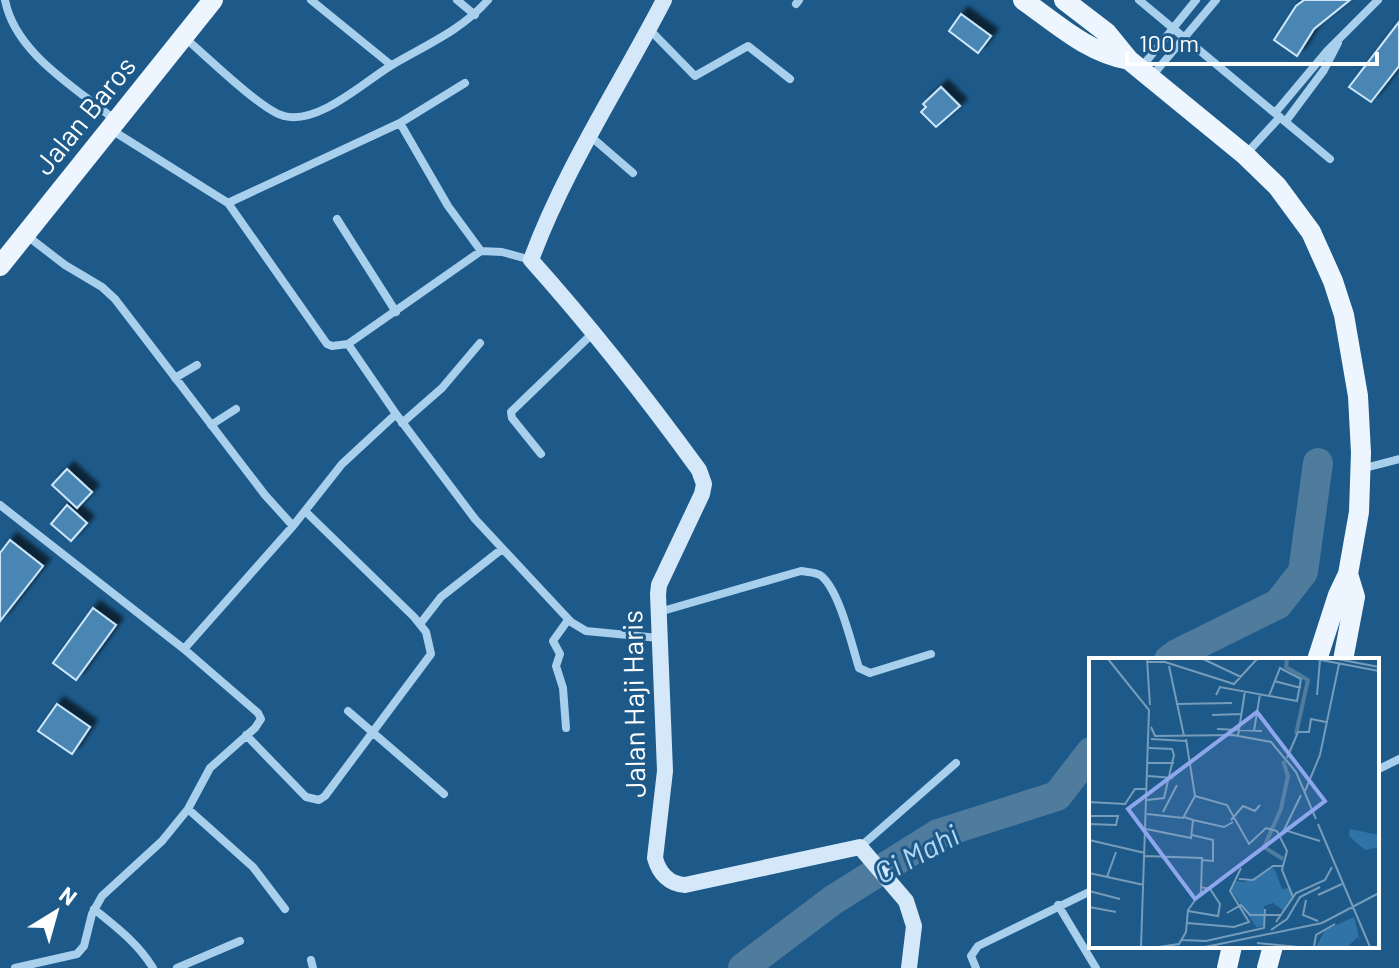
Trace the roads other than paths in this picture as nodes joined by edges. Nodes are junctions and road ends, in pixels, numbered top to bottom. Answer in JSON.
{"nodes":[{"id":1,"x":5,"y":0,"type":"edge"},
{"id":2,"x":213,"y":0,"type":"edge"},
{"id":3,"x":311,"y":0,"type":"edge"},
{"id":4,"x":457,"y":0,"type":"edge"},
{"id":5,"x":488,"y":0,"type":"edge"},
{"id":6,"x":664,"y":0,"type":"edge"},
{"id":7,"x":1064,"y":0,"type":"edge"},
{"id":8,"x":1139,"y":0,"type":"edge"},
{"id":9,"x":1196,"y":0,"type":"edge"},
{"id":10,"x":1216,"y":0,"type":"edge"},
{"id":11,"x":1378,"y":0,"type":"edge"},
{"id":12,"x":1028,"y":1,"type":"edge"},
{"id":13,"x":475,"y":15,"type":"junction"},
{"id":14,"x":648,"y":28,"type":"junction"},
{"id":15,"x":1172,"y":29,"type":"junction"},
{"id":16,"x":183,"y":36,"type":"junction"},
{"id":17,"x":1183,"y":38,"type":"junction"},
{"id":18,"x":1340,"y":39,"type":"junction"},
{"id":19,"x":391,"y":65,"type":"junction"},
{"id":20,"x":1140,"y":69,"type":"junction"},
{"id":21,"x":790,"y":79,"type":"dead end"},
{"id":22,"x":465,"y":83,"type":"dead end"},
{"id":23,"x":1280,"y":117,"type":"junction"},
{"id":24,"x":400,"y":123,"type":"junction"},
{"id":25,"x":112,"y":124,"type":"junction"},
{"id":26,"x":589,"y":135,"type":"junction"},
{"id":27,"x":1245,"y":155,"type":"junction"},
{"id":28,"x":1330,"y":159,"type":"dead end"},
{"id":29,"x":633,"y":173,"type":"dead end"},
{"id":30,"x":228,"y":203,"type":"junction"},
{"id":31,"x":337,"y":219,"type":"dead end"},
{"id":32,"x":25,"y":235,"type":"junction"},
{"id":33,"x":481,"y":251,"type":"junction"},
{"id":34,"x":531,"y":260,"type":"junction"},
{"id":35,"x":0,"y":266,"type":"edge"},
{"id":36,"x":396,"y":312,"type":"junction"},
{"id":37,"x":594,"y":331,"type":"junction"},
{"id":38,"x":480,"y":343,"type":"dead end"},
{"id":39,"x":348,"y":344,"type":"junction"},
{"id":40,"x":197,"y":365,"type":"dead end"},
{"id":41,"x":175,"y":378,"type":"junction"},
{"id":42,"x":236,"y":409,"type":"dead end"},
{"id":43,"x":396,"y":414,"type":"junction"},
{"id":44,"x":402,"y":423,"type":"junction"},
{"id":45,"x":211,"y":425,"type":"junction"},
{"id":46,"x":541,"y":454,"type":"dead end"},
{"id":47,"x":1399,"y":459,"type":"edge"},
{"id":48,"x":1361,"y":469,"type":"junction"},
{"id":49,"x":0,"y":505,"type":"edge"},
{"id":50,"x":305,"y":511,"type":"junction"},
{"id":51,"x":293,"y":526,"type":"junction"},
{"id":52,"x":502,"y":549,"type":"junction"},
{"id":53,"x":1348,"y":574,"type":"junction"},
{"id":54,"x":659,"y":612,"type":"junction"},
{"id":55,"x":568,"y":620,"type":"junction"},
{"id":56,"x":420,"y":624,"type":"junction"},
{"id":57,"x":660,"y":638,"type":"junction"},
{"id":58,"x":184,"y":649,"type":"junction"},
{"id":59,"x":931,"y":654,"type":"dead end"},
{"id":60,"x":1318,"y":658,"type":"edge"},
{"id":61,"x":1343,"y":658,"type":"edge"},
{"id":62,"x":348,"y":711,"type":"dead end"},
{"id":63,"x":566,"y":728,"type":"dead end"},
{"id":64,"x":374,"y":733,"type":"junction"},
{"id":65,"x":246,"y":735,"type":"junction"},
{"id":66,"x":1399,"y":759,"type":"edge"},
{"id":67,"x":956,"y":763,"type":"dead end"},
{"id":68,"x":1379,"y":769,"type":"edge"},
{"id":69,"x":444,"y":794,"type":"dead end"},
{"id":70,"x":188,"y":809,"type":"junction"},
{"id":71,"x":865,"y":852,"type":"junction"},
{"id":72,"x":1089,"y":892,"type":"edge"},
{"id":73,"x":1058,"y":905,"type":"junction"},
{"id":74,"x":94,"y":909,"type":"junction"},
{"id":75,"x":285,"y":909,"type":"dead end"},
{"id":76,"x":240,"y":941,"type":"dead end"},
{"id":77,"x":1232,"y":948,"type":"edge"},
{"id":78,"x":1272,"y":948,"type":"edge"},
{"id":79,"x":15,"y":968,"type":"edge"},
{"id":80,"x":153,"y":968,"type":"edge"},
{"id":81,"x":177,"y":968,"type":"edge"},
{"id":82,"x":909,"y":968,"type":"edge"},
{"id":83,"x":976,"y":968,"type":"edge"},
{"id":84,"x":1096,"y":968,"type":"edge"},
{"id":85,"x":1227,"y":968,"type":"edge"},
{"id":86,"x":1267,"y":968,"type":"edge"}],
"edges":[{"from":1,"to":25,"type":"street"},
{"from":2,"to":16,"type":"main road","name":"Jalan Baros"},
{"from":3,"to":19,"type":"street"},
{"from":4,"to":13,"type":"street"},
{"from":5,"to":13,"type":"street"},
{"from":6,"to":14,"type":"street"},
{"from":7,"to":20,"type":"main road"},
{"from":8,"to":15,"type":"street"},
{"from":9,"to":15,"type":"street"},
{"from":10,"to":17,"type":"street"},
{"from":11,"to":18,"type":"street"},
{"from":12,"to":20,"type":"main road"},
{"from":13,"to":19,"type":"street"},
{"from":14,"to":21,"type":"street"},
{"from":14,"to":26,"type":"street"},
{"from":15,"to":17,"type":"street"},
{"from":15,"to":20,"type":"street"},
{"from":16,"to":19,"type":"street"},
{"from":16,"to":25,"type":"main road","name":"Jalan Baros"},
{"from":17,"to":20,"type":"street"},
{"from":17,"to":23,"type":"street"},
{"from":18,"to":23,"type":"street"},
{"from":18,"to":23,"type":"street"},
{"from":20,"to":27,"type":"main road"},
{"from":22,"to":24,"type":"street"},
{"from":23,"to":27,"type":"street"},
{"from":23,"to":28,"type":"street"},
{"from":24,"to":30,"type":"street"},
{"from":24,"to":33,"type":"street"},
{"from":25,"to":30,"type":"street"},
{"from":25,"to":32,"type":"main road","name":"Jalan Baros"},
{"from":26,"to":29,"type":"street"},
{"from":26,"to":34,"type":"street"},
{"from":27,"to":48,"type":"main road"},
{"from":30,"to":39,"type":"street"},
{"from":31,"to":36,"type":"street"},
{"from":32,"to":35,"type":"main road","name":"Jalan Baros"},
{"from":32,"to":41,"type":"street"},
{"from":33,"to":34,"type":"street"},
{"from":33,"to":36,"type":"street"},
{"from":34,"to":37,"type":"street","name":"Jalan Haji Haris"},
{"from":36,"to":39,"type":"street"},
{"from":37,"to":46,"type":"street"},
{"from":37,"to":54,"type":"street","name":"Jalan Haji Haris"},
{"from":38,"to":44,"type":"street"},
{"from":39,"to":43,"type":"street"},
{"from":40,"to":41,"type":"street"},
{"from":41,"to":45,"type":"street"},
{"from":42,"to":45,"type":"street"},
{"from":43,"to":44,"type":"street"},
{"from":43,"to":50,"type":"street"},
{"from":44,"to":52,"type":"street"},
{"from":45,"to":51,"type":"street"},
{"from":47,"to":48,"type":"street"},
{"from":48,"to":53,"type":"main road"},
{"from":49,"to":58,"type":"street"},
{"from":50,"to":51,"type":"street"},
{"from":50,"to":56,"type":"street"},
{"from":51,"to":58,"type":"street"},
{"from":52,"to":55,"type":"street"},
{"from":52,"to":56,"type":"street"},
{"from":53,"to":60,"type":"main road"},
{"from":53,"to":61,"type":"main road"},
{"from":54,"to":57,"type":"street","name":"Jalan Haji Haris"},
{"from":54,"to":59,"type":"street"},
{"from":55,"to":57,"type":"street"},
{"from":55,"to":63,"type":"street"},
{"from":56,"to":64,"type":"street"},
{"from":57,"to":71,"type":"street","name":"Jalan Haji Haris"},
{"from":58,"to":65,"type":"street"},
{"from":62,"to":64,"type":"street"},
{"from":64,"to":65,"type":"street"},
{"from":64,"to":69,"type":"street"},
{"from":65,"to":70,"type":"street"},
{"from":66,"to":68,"type":"street"},
{"from":67,"to":71,"type":"street"},
{"from":70,"to":74,"type":"street"},
{"from":70,"to":75,"type":"street"},
{"from":71,"to":82,"type":"street"},
{"from":72,"to":73,"type":"street"},
{"from":73,"to":83,"type":"street"},
{"from":73,"to":84,"type":"street"},
{"from":74,"to":79,"type":"street"},
{"from":74,"to":80,"type":"street"},
{"from":76,"to":81,"type":"street"},
{"from":77,"to":85,"type":"main road"},
{"from":78,"to":86,"type":"main road"}]}
